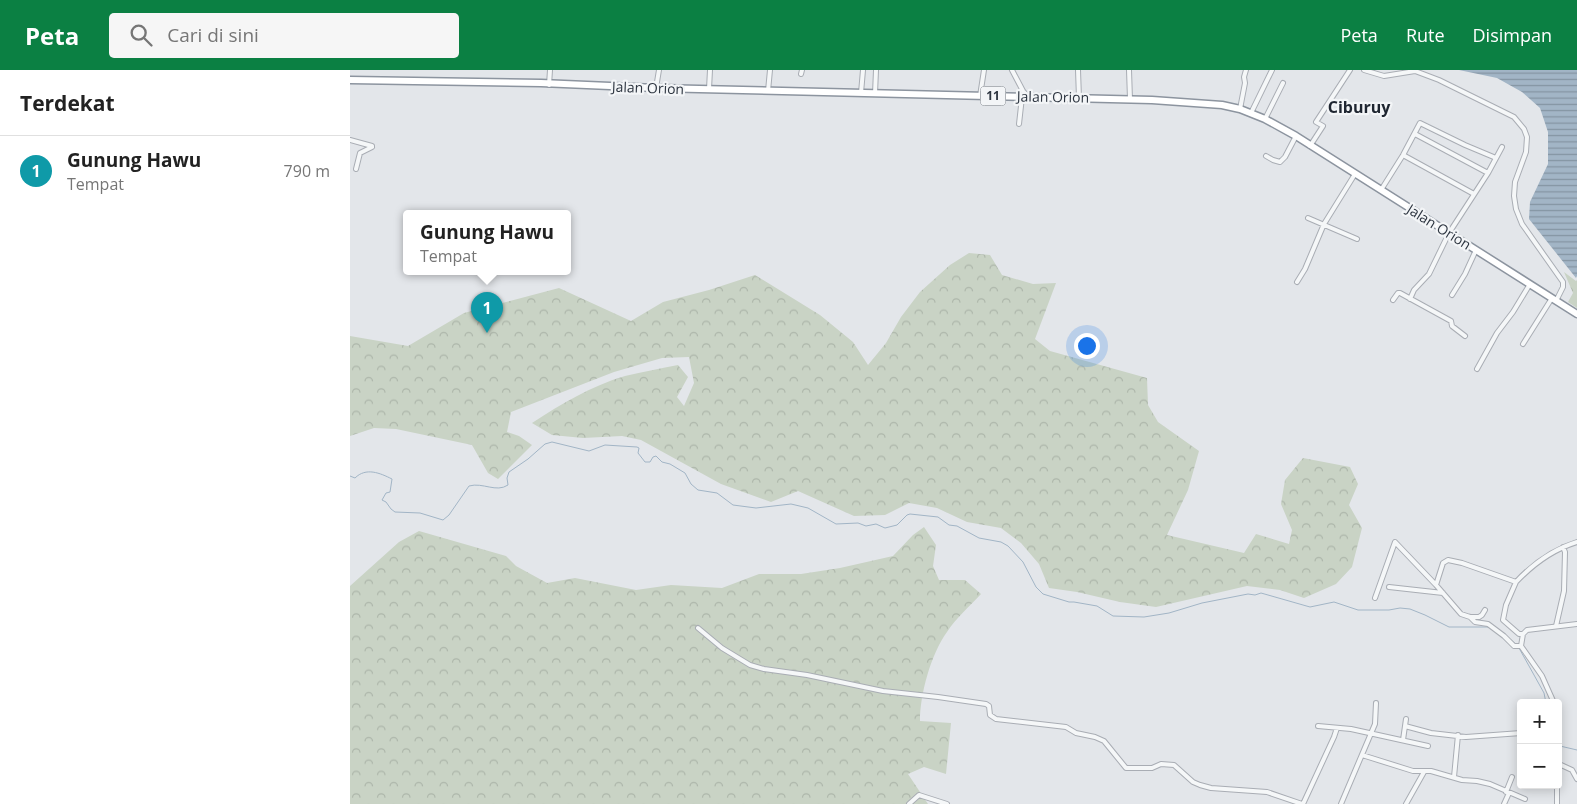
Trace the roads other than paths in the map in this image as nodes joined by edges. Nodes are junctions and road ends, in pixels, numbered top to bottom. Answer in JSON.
{"nodes":[{"id":1,"x":550,"y":70,"type":"edge"},
{"id":2,"x":659,"y":70,"type":"edge"},
{"id":3,"x":710,"y":70,"type":"edge"},
{"id":4,"x":770,"y":70,"type":"edge"},
{"id":5,"x":863,"y":70,"type":"edge"},
{"id":6,"x":876,"y":70,"type":"edge"},
{"id":7,"x":984,"y":70,"type":"edge"},
{"id":8,"x":1012,"y":70,"type":"edge"},
{"id":9,"x":1078,"y":70,"type":"edge"},
{"id":10,"x":1129,"y":70,"type":"edge"},
{"id":11,"x":1246,"y":70,"type":"edge"},
{"id":12,"x":1272,"y":70,"type":"edge"},
{"id":13,"x":1350,"y":70,"type":"edge"},
{"id":14,"x":1364,"y":70,"type":"edge"},
{"id":15,"x":350,"y":80,"type":"edge"},
{"id":16,"x":1283,"y":83,"type":"dead end"},
{"id":17,"x":549,"y":85,"type":"junction"},
{"id":18,"x":656,"y":88,"type":"junction"},
{"id":19,"x":709,"y":89,"type":"junction"},
{"id":20,"x":768,"y":91,"type":"junction"},
{"id":21,"x":861,"y":93,"type":"junction"},
{"id":22,"x":875,"y":94,"type":"junction"},
{"id":23,"x":980,"y":96,"type":"junction"},
{"id":24,"x":1025,"y":97,"type":"junction"},
{"id":25,"x":1079,"y":98,"type":"junction"},
{"id":26,"x":1130,"y":99,"type":"junction"},
{"id":27,"x":1240,"y":109,"type":"junction"},
{"id":28,"x":1251,"y":113,"type":"junction"},
{"id":29,"x":1264,"y":119,"type":"junction"},
{"id":30,"x":1019,"y":124,"type":"dead end"},
{"id":31,"x":1415,"y":134,"type":"junction"},
{"id":32,"x":1296,"y":136,"type":"junction"},
{"id":33,"x":350,"y":140,"type":"edge"},
{"id":34,"x":1310,"y":146,"type":"junction"},
{"id":35,"x":1502,"y":147,"type":"dead end"},
{"id":36,"x":1403,"y":155,"type":"junction"},
{"id":37,"x":1266,"y":156,"type":"dead end"},
{"id":38,"x":1496,"y":158,"type":"junction"},
{"id":39,"x":356,"y":169,"type":"dead end"},
{"id":40,"x":1488,"y":173,"type":"junction"},
{"id":41,"x":1355,"y":174,"type":"junction"},
{"id":42,"x":1381,"y":190,"type":"junction"},
{"id":43,"x":1474,"y":194,"type":"junction"},
{"id":44,"x":1308,"y":218,"type":"dead end"},
{"id":45,"x":1324,"y":224,"type":"junction"},
{"id":46,"x":1449,"y":233,"type":"junction"},
{"id":47,"x":1357,"y":239,"type":"dead end"},
{"id":48,"x":1476,"y":250,"type":"junction"},
{"id":49,"x":1297,"y":282,"type":"dead end"},
{"id":50,"x":1530,"y":284,"type":"junction"},
{"id":51,"x":1452,"y":295,"type":"dead end"},
{"id":52,"x":1410,"y":299,"type":"junction"},
{"id":53,"x":1394,"y":300,"type":"dead end"},
{"id":54,"x":1554,"y":300,"type":"junction"},
{"id":55,"x":1577,"y":314,"type":"edge"},
{"id":56,"x":1465,"y":336,"type":"dead end"},
{"id":57,"x":1523,"y":344,"type":"dead end"},
{"id":58,"x":1477,"y":369,"type":"dead end"},
{"id":59,"x":1577,"y":542,"type":"edge"},
{"id":60,"x":1563,"y":547,"type":"junction"},
{"id":61,"x":1516,"y":582,"type":"junction"},
{"id":62,"x":1436,"y":585,"type":"junction"},
{"id":63,"x":1389,"y":587,"type":"dead end"},
{"id":64,"x":1442,"y":594,"type":"junction"},
{"id":65,"x":1375,"y":598,"type":"dead end"},
{"id":66,"x":1485,"y":610,"type":"dead end"},
{"id":67,"x":1470,"y":617,"type":"junction"},
{"id":68,"x":1577,"y":624,"type":"edge"},
{"id":69,"x":1556,"y":626,"type":"junction"},
{"id":70,"x":698,"y":628,"type":"dead end"},
{"id":71,"x":1523,"y":634,"type":"junction"},
{"id":72,"x":1521,"y":646,"type":"junction"},
{"id":73,"x":1553,"y":699,"type":"edge"},
{"id":74,"x":1376,"y":703,"type":"dead end"},
{"id":75,"x":1406,"y":719,"type":"dead end"},
{"id":76,"x":1318,"y":726,"type":"dead end"},
{"id":77,"x":1405,"y":726,"type":"junction"},
{"id":78,"x":1337,"y":728,"type":"junction"},
{"id":79,"x":1517,"y":733,"type":"edge"},
{"id":80,"x":1371,"y":734,"type":"junction"},
{"id":81,"x":1458,"y":735,"type":"junction"},
{"id":82,"x":1403,"y":740,"type":"junction"},
{"id":83,"x":1428,"y":746,"type":"dead end"},
{"id":84,"x":1362,"y":755,"type":"junction"},
{"id":85,"x":1562,"y":765,"type":"edge"},
{"id":86,"x":1424,"y":772,"type":"junction"},
{"id":87,"x":1512,"y":777,"type":"dead end"},
{"id":88,"x":1454,"y":778,"type":"junction"},
{"id":89,"x":1577,"y":778,"type":"edge"},
{"id":90,"x":1558,"y":789,"type":"edge"},
{"id":91,"x":1507,"y":792,"type":"junction"},
{"id":92,"x":1525,"y":800,"type":"dead end"},
{"id":93,"x":909,"y":804,"type":"edge"},
{"id":94,"x":947,"y":804,"type":"edge"},
{"id":95,"x":1302,"y":804,"type":"edge"},
{"id":96,"x":1341,"y":804,"type":"edge"},
{"id":97,"x":1406,"y":804,"type":"edge"},
{"id":98,"x":1504,"y":804,"type":"edge"},
{"id":99,"x":1557,"y":804,"type":"edge"}],
"edges":[{"from":1,"to":17,"type":"street"},
{"from":2,"to":18,"type":"street"},
{"from":3,"to":19,"type":"street"},
{"from":4,"to":20,"type":"street"},
{"from":5,"to":21,"type":"street"},
{"from":6,"to":22,"type":"street"},
{"from":7,"to":23,"type":"street"},
{"from":8,"to":24,"type":"street"},
{"from":9,"to":25,"type":"street"},
{"from":10,"to":26,"type":"street"},
{"from":11,"to":27,"type":"street"},
{"from":12,"to":28,"type":"street"},
{"from":13,"to":34,"type":"street"},
{"from":14,"to":54,"type":"street"},
{"from":15,"to":17,"type":"highway","name":"Jalan Orion","number":"11"},
{"from":16,"to":29,"type":"street"},
{"from":17,"to":18,"type":"highway","name":"Jalan Orion","number":"11"},
{"from":18,"to":19,"type":"highway","name":"Jalan Orion","number":"11"},
{"from":19,"to":20,"type":"highway","name":"Jalan Orion","number":"11"},
{"from":20,"to":21,"type":"highway","name":"Jalan Orion","number":"11"},
{"from":21,"to":22,"type":"highway","name":"Jalan Orion","number":"11"},
{"from":22,"to":23,"type":"highway","name":"Jalan Orion","number":"11"},
{"from":23,"to":24,"type":"highway","name":"Jalan Orion","number":"11"},
{"from":24,"to":25,"type":"highway","name":"Jalan Orion","number":"11"},
{"from":24,"to":30,"type":"street"},
{"from":25,"to":26,"type":"highway","name":"Jalan Orion","number":"11"},
{"from":26,"to":27,"type":"highway","name":"Jalan Orion","number":"11"},
{"from":27,"to":28,"type":"highway","name":"Jalan Orion","number":"11"},
{"from":28,"to":29,"type":"highway","name":"Jalan Orion","number":"11"},
{"from":29,"to":32,"type":"highway","name":"Jalan Orion","number":"11"},
{"from":31,"to":36,"type":"street"},
{"from":31,"to":38,"type":"street"},
{"from":31,"to":40,"type":"street"},
{"from":32,"to":34,"type":"highway","name":"Jalan Orion","number":"11"},
{"from":32,"to":37,"type":"street"},
{"from":33,"to":39,"type":"street"},
{"from":34,"to":41,"type":"highway","name":"Jalan Orion","number":"11"},
{"from":35,"to":38,"type":"street"},
{"from":36,"to":42,"type":"street"},
{"from":36,"to":43,"type":"street"},
{"from":38,"to":40,"type":"street"},
{"from":40,"to":43,"type":"street"},
{"from":41,"to":42,"type":"highway","name":"Jalan Orion","number":"11"},
{"from":41,"to":45,"type":"street"},
{"from":42,"to":46,"type":"highway","name":"Jalan Orion","number":"11"},
{"from":43,"to":46,"type":"street"},
{"from":44,"to":45,"type":"street"},
{"from":45,"to":47,"type":"street"},
{"from":45,"to":49,"type":"street"},
{"from":46,"to":48,"type":"highway","name":"Jalan Orion","number":"11"},
{"from":46,"to":52,"type":"street"},
{"from":48,"to":50,"type":"highway","name":"Jalan Orion","number":"11"},
{"from":48,"to":51,"type":"street"},
{"from":50,"to":54,"type":"highway","name":"Jalan Orion","number":"11"},
{"from":50,"to":58,"type":"street"},
{"from":52,"to":53,"type":"street"},
{"from":52,"to":56,"type":"street"},
{"from":54,"to":55,"type":"highway","name":"Jalan Orion","number":"11"},
{"from":54,"to":57,"type":"street"},
{"from":59,"to":60,"type":"street"},
{"from":60,"to":61,"type":"street"},
{"from":60,"to":69,"type":"street"},
{"from":61,"to":62,"type":"street"},
{"from":61,"to":71,"type":"street"},
{"from":62,"to":64,"type":"street"},
{"from":62,"to":65,"type":"street"},
{"from":63,"to":64,"type":"street"},
{"from":64,"to":67,"type":"street"},
{"from":66,"to":67,"type":"street"},
{"from":67,"to":72,"type":"street"},
{"from":68,"to":69,"type":"street"},
{"from":69,"to":71,"type":"street"},
{"from":70,"to":95,"type":"street"},
{"from":71,"to":72,"type":"street"},
{"from":72,"to":73,"type":"street"},
{"from":74,"to":80,"type":"street"},
{"from":75,"to":77,"type":"street"},
{"from":76,"to":78,"type":"street"},
{"from":77,"to":81,"type":"street"},
{"from":77,"to":82,"type":"street"},
{"from":78,"to":80,"type":"street"},
{"from":78,"to":95,"type":"street"},
{"from":79,"to":81,"type":"street"},
{"from":80,"to":82,"type":"street"},
{"from":80,"to":84,"type":"street"},
{"from":81,"to":88,"type":"street"},
{"from":82,"to":83,"type":"street"},
{"from":84,"to":86,"type":"street"},
{"from":84,"to":96,"type":"street"},
{"from":85,"to":89,"type":"street"},
{"from":86,"to":88,"type":"street"},
{"from":86,"to":97,"type":"street"},
{"from":87,"to":91,"type":"street"},
{"from":88,"to":91,"type":"street"},
{"from":90,"to":99,"type":"street"},
{"from":91,"to":92,"type":"street"},
{"from":91,"to":98,"type":"street"},
{"from":93,"to":94,"type":"street"}]}
